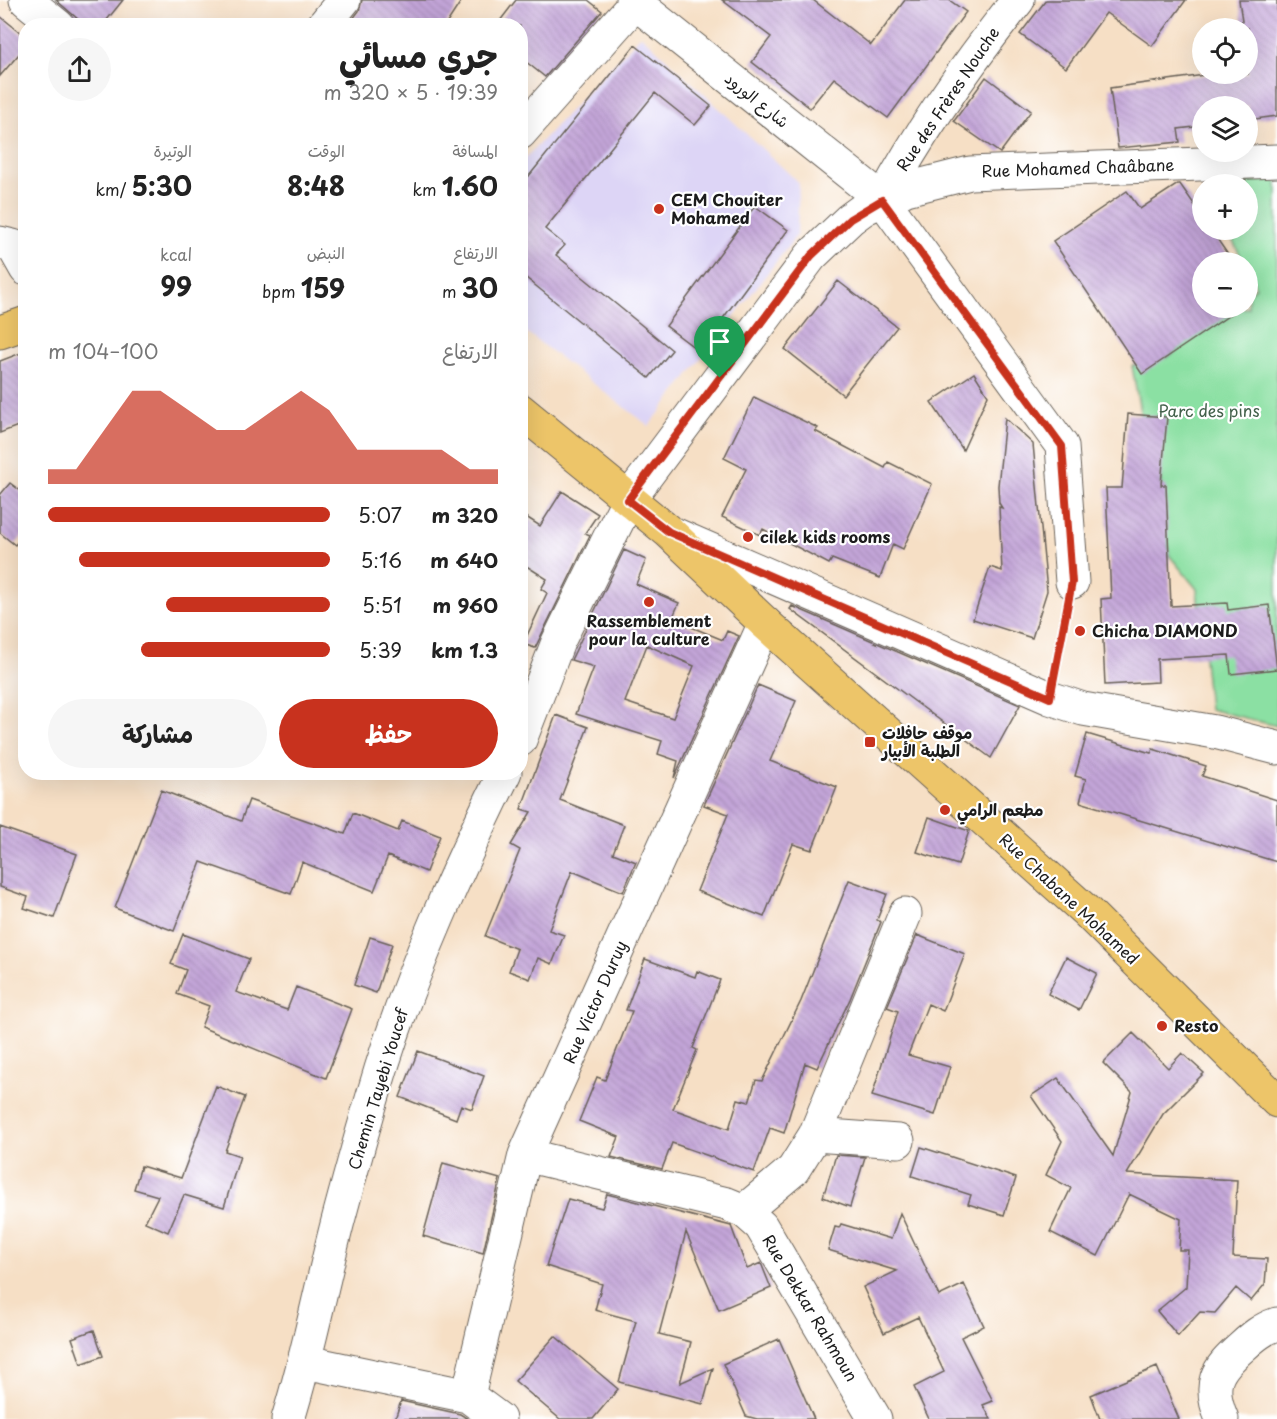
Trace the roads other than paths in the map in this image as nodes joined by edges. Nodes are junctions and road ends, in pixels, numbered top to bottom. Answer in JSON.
{"nodes":[{"id":1,"x":26,"y":0,"type":"edge"},
{"id":2,"x":344,"y":0,"type":"edge"},
{"id":3,"x":1018,"y":0,"type":"edge"},
{"id":4,"x":635,"y":1,"type":"edge"},
{"id":5,"x":48,"y":18,"type":"edge"},
{"id":6,"x":329,"y":18,"type":"edge"},
{"id":7,"x":528,"y":124,"type":"edge"},
{"id":8,"x":1277,"y":161,"type":"edge"},
{"id":9,"x":882,"y":200,"type":"junction"},
{"id":10,"x":0,"y":243,"type":"edge"},
{"id":11,"x":18,"y":255,"type":"edge"},
{"id":12,"x":18,"y":326,"type":"edge"},
{"id":13,"x":0,"y":332,"type":"edge"},
{"id":14,"x":528,"y":417,"type":"edge"},
{"id":15,"x":628,"y":500,"type":"junction"},
{"id":16,"x":669,"y":532,"type":"junction"},
{"id":17,"x":1072,"y":582,"type":"road end"},
{"id":18,"x":765,"y":623,"type":"junction"},
{"id":19,"x":528,"y":719,"type":"edge"},
{"id":20,"x":1277,"y":748,"type":"edge"},
{"id":21,"x":501,"y":780,"type":"edge"},
{"id":22,"x":905,"y":914,"type":"dead end"},
{"id":23,"x":1277,"y":1101,"type":"edge"},
{"id":24,"x":814,"y":1136,"type":"junction"},
{"id":25,"x":898,"y":1141,"type":"dead end"},
{"id":26,"x":525,"y":1155,"type":"junction"},
{"id":27,"x":744,"y":1211,"type":"junction"},
{"id":28,"x":1277,"y":1324,"type":"edge"},
{"id":29,"x":306,"y":1362,"type":"junction"},
{"id":30,"x":468,"y":1396,"type":"junction"},
{"id":31,"x":288,"y":1419,"type":"edge"},
{"id":32,"x":499,"y":1419,"type":"edge"},
{"id":33,"x":875,"y":1419,"type":"edge"},
{"id":34,"x":1222,"y":1419,"type":"edge"}],
"edges":[{"from":1,"to":5,"type":"street"},
{"from":2,"to":6,"type":"street"},
{"from":3,"to":9,"type":"street","name":"Rue des Frères Nouche"},
{"from":4,"to":7,"type":"street"},
{"from":4,"to":9,"type":"street","name":"شارع الورود"},
{"from":8,"to":9,"type":"street","name":"Rue Mohamed Chaâbane"},
{"from":9,"to":15,"type":"street","name":"Rue Mohamed Chaâbane"},
{"from":9,"to":17,"type":"street","name":"شارع الورود"},
{"from":10,"to":11,"type":"street"},
{"from":12,"to":13,"type":"main road"},
{"from":14,"to":15,"type":"main road","name":"Rue Chabane Mohamed"},
{"from":15,"to":16,"type":"main road","name":"Rue Chabane Mohamed"},
{"from":15,"to":19,"type":"street"},
{"from":16,"to":18,"type":"main road","name":"Rue Chabane Mohamed"},
{"from":16,"to":20,"type":"street","name":"Rue Chabane Mohamed"},
{"from":18,"to":23,"type":"main road","name":"Rue Chabane Mohamed"},
{"from":18,"to":26,"type":"street","name":"Rue Victor Duruy"},
{"from":21,"to":29,"type":"street","name":"Chemin Tayebi Youcef"},
{"from":22,"to":24,"type":"street"},
{"from":24,"to":25,"type":"street"},
{"from":24,"to":27,"type":"street"},
{"from":26,"to":27,"type":"street","name":"Rue Dekkar Rahmoun"},
{"from":26,"to":30,"type":"street","name":"Rue Victor Duruy"},
{"from":27,"to":33,"type":"street","name":"Rue Dekkar Rahmoun"},
{"from":28,"to":34,"type":"street"},
{"from":29,"to":30,"type":"street"},
{"from":29,"to":31,"type":"street","name":"Chemin Tayebi Youcef"},
{"from":30,"to":32,"type":"street"}]}
